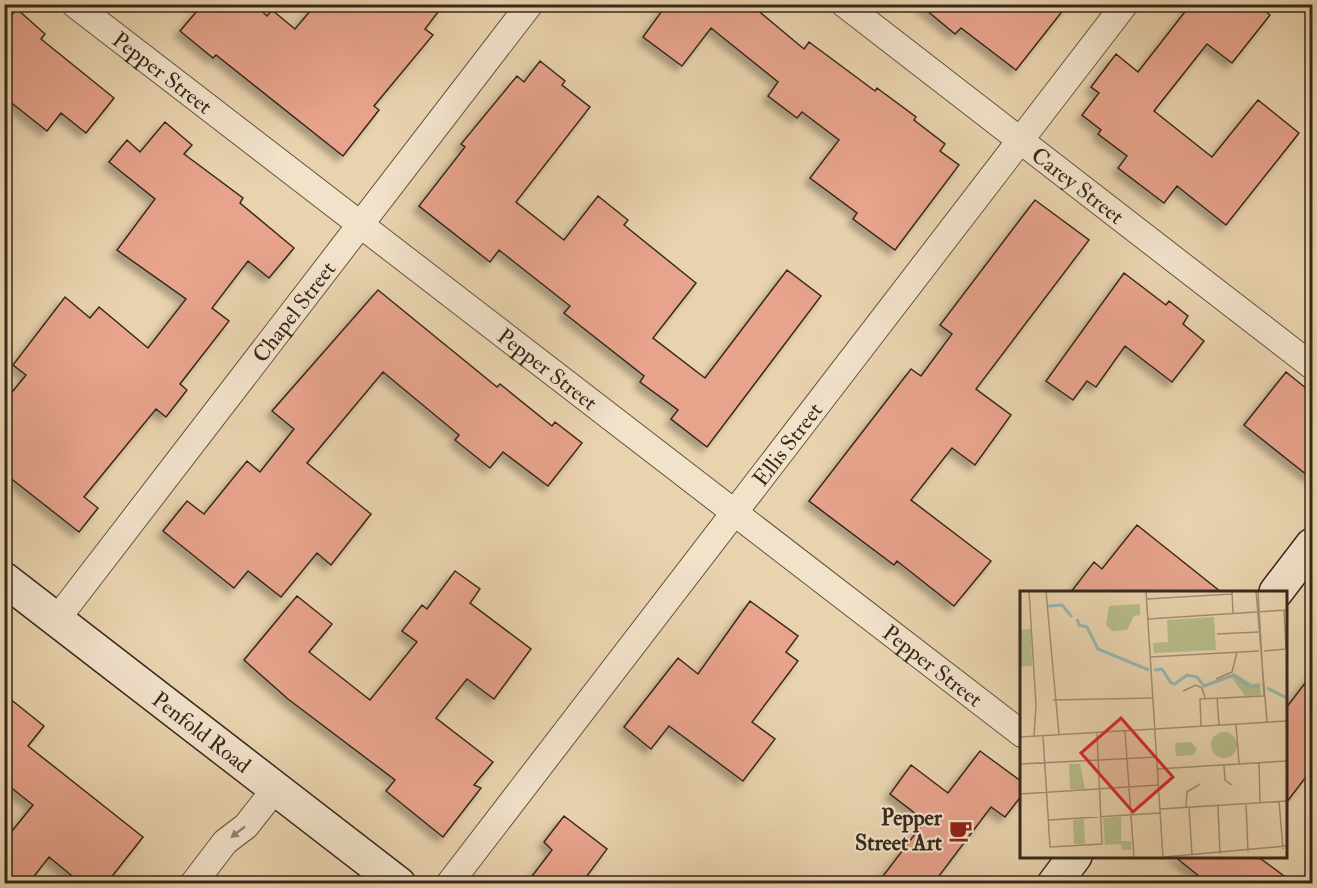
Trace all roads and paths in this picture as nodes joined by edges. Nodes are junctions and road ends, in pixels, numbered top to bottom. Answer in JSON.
{"nodes":[{"id":1,"x":74,"y":4,"type":"edge"},
{"id":2,"x":530,"y":4,"type":"edge"},
{"id":3,"x":844,"y":4,"type":"edge"},
{"id":4,"x":1125,"y":4,"type":"edge"},
{"id":5,"x":1019,"y":142,"type":"junction"},
{"id":6,"x":360,"y":224,"type":"junction"},
{"id":7,"x":1312,"y":366,"type":"edge"},
{"id":8,"x":732,"y":512,"type":"junction"},
{"id":9,"x":1312,"y":545,"type":"edge"},
{"id":10,"x":4,"y":579,"type":"edge"},
{"id":11,"x":1277,"y":591,"type":"edge"},
{"id":12,"x":57,"y":619,"type":"junction"},
{"id":13,"x":1020,"y":732,"type":"edge"},
{"id":14,"x":276,"y":788,"type":"junction"},
{"id":15,"x":1074,"y":858,"type":"edge"},
{"id":16,"x":193,"y":884,"type":"edge"},
{"id":17,"x":399,"y":884,"type":"edge"},
{"id":18,"x":449,"y":884,"type":"edge"},
{"id":19,"x":1054,"y":884,"type":"edge"}],
"edges":[{"from":1,"to":6,"type":"street","name":"Pepper Street"},
{"from":2,"to":6,"type":"street","name":"Chapel Street"},
{"from":3,"to":5,"type":"street","name":"Carey Street"},
{"from":4,"to":5,"type":"street","name":"Ellis Street"},
{"from":5,"to":7,"type":"street","name":"Carey Street"},
{"from":5,"to":8,"type":"street","name":"Ellis Street"},
{"from":6,"to":8,"type":"street","name":"Pepper Street"},
{"from":6,"to":12,"type":"street","name":"Chapel Street"},
{"from":8,"to":13,"type":"street","name":"Pepper Street"},
{"from":8,"to":18,"type":"street","name":"Ellis Street"},
{"from":9,"to":11,"type":"main road"},
{"from":10,"to":12,"type":"main road","name":"Penfold Road"},
{"from":12,"to":14,"type":"main road","name":"Penfold Road"},
{"from":14,"to":16,"type":"street","one_way":true},
{"from":14,"to":17,"type":"main road","name":"Penfold Road"},
{"from":15,"to":19,"type":"main road"}]}
